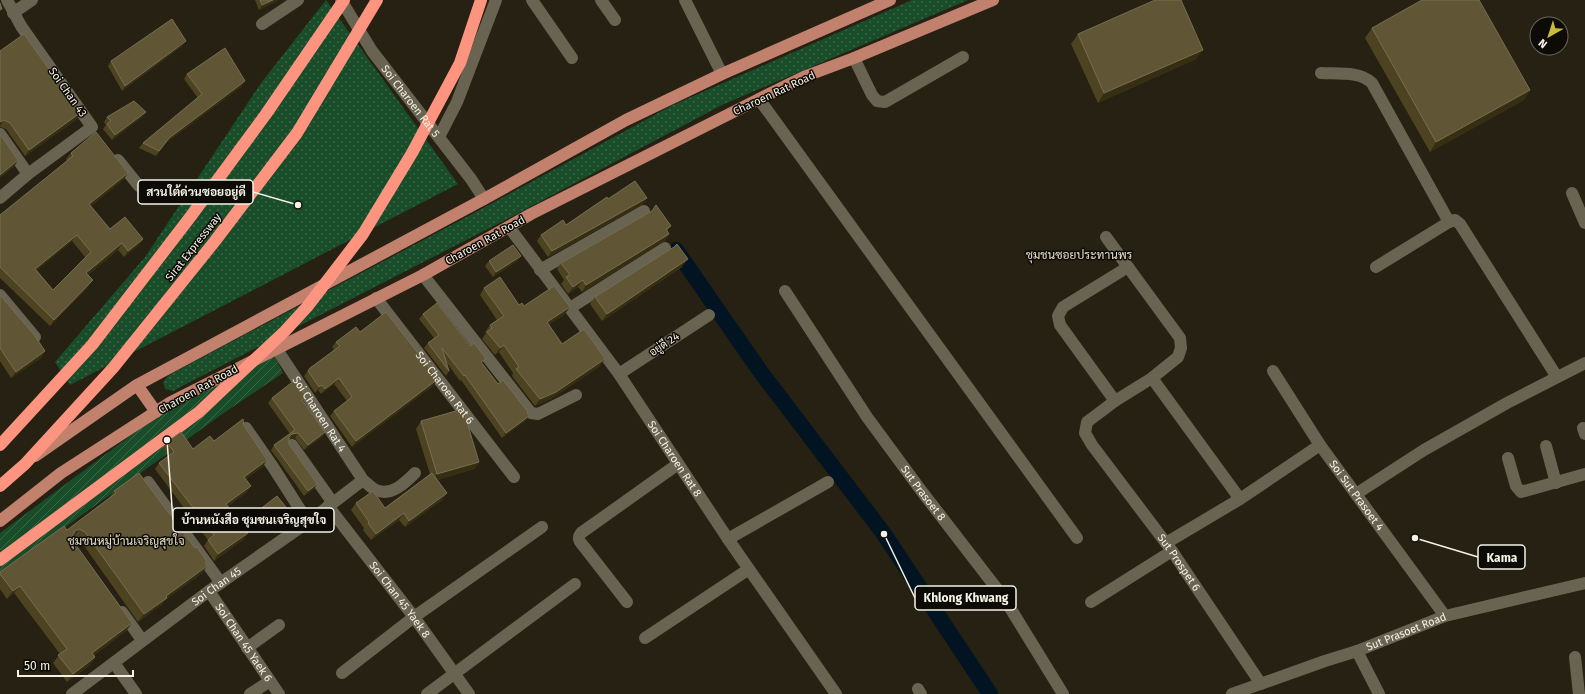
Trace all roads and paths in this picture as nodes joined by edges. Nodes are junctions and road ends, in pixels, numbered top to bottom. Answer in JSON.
{"nodes":[{"id":1,"x":7,"y":0,"type":"edge"},
{"id":2,"x":32,"y":0,"type":"edge"},
{"id":3,"x":298,"y":0,"type":"edge"},
{"id":4,"x":341,"y":0,"type":"edge"},
{"id":5,"x":344,"y":0,"type":"edge"},
{"id":6,"x":377,"y":0,"type":"edge"},
{"id":7,"x":481,"y":0,"type":"edge"},
{"id":8,"x":496,"y":0,"type":"edge"},
{"id":9,"x":532,"y":0,"type":"edge"},
{"id":10,"x":601,"y":0,"type":"edge"},
{"id":11,"x":685,"y":0,"type":"edge"},
{"id":12,"x":890,"y":0,"type":"edge"},
{"id":13,"x":993,"y":0,"type":"edge"},
{"id":14,"x":13,"y":13,"type":"junction"},
{"id":15,"x":615,"y":20,"type":"dead end"},
{"id":16,"x":262,"y":24,"type":"dead end"},
{"id":17,"x":963,"y":57,"type":"dead end"},
{"id":18,"x":572,"y":58,"type":"dead end"},
{"id":19,"x":854,"y":58,"type":"junction"},
{"id":20,"x":1321,"y":72,"type":"dead end"},
{"id":21,"x":722,"y":74,"type":"junction"},
{"id":22,"x":759,"y":99,"type":"junction"},
{"id":23,"x":92,"y":127,"type":"junction"},
{"id":24,"x":0,"y":134,"type":"edge"},
{"id":25,"x":439,"y":137,"type":"junction"},
{"id":26,"x":102,"y":139,"type":"edge"},
{"id":27,"x":111,"y":151,"type":"edge"},
{"id":28,"x":28,"y":174,"type":"junction"},
{"id":29,"x":139,"y":186,"type":"dead end"},
{"id":30,"x":1572,"y":193,"type":"dead end"},
{"id":31,"x":0,"y":198,"type":"edge"},
{"id":32,"x":484,"y":199,"type":"junction"},
{"id":33,"x":644,"y":211,"type":"dead end"},
{"id":34,"x":1449,"y":222,"type":"junction"},
{"id":35,"x":1585,"y":223,"type":"edge"},
{"id":36,"x":509,"y":227,"type":"junction"},
{"id":37,"x":1106,"y":237,"type":"dead end"},
{"id":38,"x":665,"y":248,"type":"edge"},
{"id":39,"x":1128,"y":267,"type":"junction"},
{"id":40,"x":1376,"y":267,"type":"dead end"},
{"id":41,"x":540,"y":270,"type":"junction"},
{"id":42,"x":423,"y":275,"type":"junction"},
{"id":43,"x":785,"y":291,"type":"dead end"},
{"id":44,"x":0,"y":294,"type":"edge"},
{"id":45,"x":376,"y":298,"type":"junction"},
{"id":46,"x":570,"y":308,"type":"junction"},
{"id":47,"x":709,"y":315,"type":"dead end"},
{"id":48,"x":35,"y":337,"type":"edge"},
{"id":49,"x":276,"y":348,"type":"junction"},
{"id":50,"x":1585,"y":363,"type":"edge"},
{"id":51,"x":1273,"y":371,"type":"dead end"},
{"id":52,"x":620,"y":374,"type":"junction"},
{"id":53,"x":1557,"y":377,"type":"junction"},
{"id":54,"x":1152,"y":378,"type":"junction"},
{"id":55,"x":137,"y":385,"type":"junction"},
{"id":56,"x":576,"y":395,"type":"dead end"},
{"id":57,"x":1115,"y":401,"type":"junction"},
{"id":58,"x":156,"y":412,"type":"junction"},
{"id":59,"x":246,"y":428,"type":"edge"},
{"id":60,"x":0,"y":445,"type":"edge"},
{"id":61,"x":292,"y":445,"type":"edge"},
{"id":62,"x":1320,"y":445,"type":"junction"},
{"id":63,"x":1546,"y":446,"type":"dead end"},
{"id":64,"x":1508,"y":458,"type":"dead end"},
{"id":65,"x":678,"y":464,"type":"junction"},
{"id":66,"x":415,"y":473,"type":"dead end"},
{"id":67,"x":1585,"y":474,"type":"edge"},
{"id":68,"x":514,"y":477,"type":"dead end"},
{"id":69,"x":363,"y":480,"type":"junction"},
{"id":70,"x":0,"y":481,"type":"edge"},
{"id":71,"x":148,"y":482,"type":"edge"},
{"id":72,"x":828,"y":482,"type":"dead end"},
{"id":73,"x":1556,"y":483,"type":"junction"},
{"id":74,"x":0,"y":486,"type":"edge"},
{"id":75,"x":1356,"y":494,"type":"junction"},
{"id":76,"x":1240,"y":498,"type":"junction"},
{"id":77,"x":331,"y":504,"type":"junction"},
{"id":78,"x":0,"y":521,"type":"edge"},
{"id":79,"x":308,"y":522,"type":"junction"},
{"id":80,"x":542,"y":527,"type":"dead end"},
{"id":81,"x":1077,"y":538,"type":"dead end"},
{"id":82,"x":728,"y":539,"type":"junction"},
{"id":83,"x":1169,"y":547,"type":"junction"},
{"id":84,"x":0,"y":560,"type":"edge"},
{"id":85,"x":749,"y":569,"type":"junction"},
{"id":86,"x":221,"y":583,"type":"junction"},
{"id":87,"x":1585,"y":583,"type":"edge"},
{"id":88,"x":576,"y":584,"type":"dead end"},
{"id":89,"x":209,"y":591,"type":"junction"},
{"id":90,"x":115,"y":602,"type":"edge"},
{"id":91,"x":627,"y":602,"type":"dead end"},
{"id":92,"x":1091,"y":602,"type":"dead end"},
{"id":93,"x":1445,"y":616,"type":"junction"},
{"id":94,"x":414,"y":617,"type":"junction"},
{"id":95,"x":279,"y":625,"type":"dead end"},
{"id":96,"x":645,"y":638,"type":"dead end"},
{"id":97,"x":142,"y":640,"type":"junction"},
{"id":98,"x":248,"y":648,"type":"junction"},
{"id":99,"x":1357,"y":651,"type":"junction"},
{"id":100,"x":1575,"y":657,"type":"dead end"},
{"id":101,"x":114,"y":663,"type":"junction"},
{"id":102,"x":342,"y":673,"type":"dead end"},
{"id":103,"x":454,"y":674,"type":"junction"},
{"id":104,"x":270,"y":681,"type":"junction"},
{"id":105,"x":1261,"y":684,"type":"junction"},
{"id":106,"x":72,"y":694,"type":"edge"},
{"id":107,"x":136,"y":694,"type":"edge"},
{"id":108,"x":250,"y":694,"type":"edge"},
{"id":109,"x":279,"y":694,"type":"edge"},
{"id":110,"x":427,"y":694,"type":"edge"},
{"id":111,"x":469,"y":694,"type":"edge"},
{"id":112,"x":836,"y":694,"type":"edge"},
{"id":113,"x":1063,"y":694,"type":"edge"},
{"id":114,"x":1232,"y":694,"type":"edge"},
{"id":115,"x":1379,"y":694,"type":"edge"},
{"id":116,"x":1579,"y":694,"type":"edge"}],
"edges":[{"from":1,"to":14,"type":"street","name":"Soi Chan 43"},
{"from":2,"to":14,"type":"street"},
{"from":3,"to":16,"type":"street"},
{"from":4,"to":25,"type":"street","name":"Soi Charoen Rat 5"},
{"from":5,"to":60,"type":"highway","name":"Sirat Expressway"},
{"from":6,"to":74,"type":"highway","name":"Sirat Expressway"},
{"from":7,"to":84,"type":"highway"},
{"from":8,"to":25,"type":"street"},
{"from":9,"to":18,"type":"street"},
{"from":10,"to":15,"type":"street"},
{"from":11,"to":21,"type":"street"},
{"from":12,"to":21,"type":"main road"},
{"from":13,"to":19,"type":"main road","name":"Charoen Rat Road"},
{"from":14,"to":23,"type":"street","name":"Soi Chan 43"},
{"from":17,"to":19,"type":"street"},
{"from":19,"to":22,"type":"main road","name":"Charoen Rat Road"},
{"from":20,"to":34,"type":"street"},
{"from":21,"to":32,"type":"main road"},
{"from":22,"to":36,"type":"main road","name":"Charoen Rat Road"},
{"from":22,"to":81,"type":"street"},
{"from":23,"to":26,"type":"street"},
{"from":23,"to":28,"type":"street","name":"Soi Chan 43"},
{"from":24,"to":28,"type":"street"},
{"from":25,"to":32,"type":"street","name":"Soi Charoen Rat 5"},
{"from":27,"to":29,"type":"street"},
{"from":28,"to":31,"type":"street","name":"Soi Chan 43"},
{"from":30,"to":35,"type":"street"},
{"from":32,"to":55,"type":"main road"},
{"from":33,"to":41,"type":"street"},
{"from":34,"to":40,"type":"street"},
{"from":34,"to":53,"type":"street"},
{"from":36,"to":41,"type":"street","name":"Soi Charoen Rat 8"},
{"from":36,"to":42,"type":"main road","name":"Charoen Rat Road"},
{"from":37,"to":39,"type":"street","name":"Sut Prospet 6"},
{"from":38,"to":46,"type":"street"},
{"from":39,"to":54,"type":"street","name":"Sut Prospet 6"},
{"from":39,"to":57,"type":"street"},
{"from":41,"to":46,"type":"street","name":"Soi Charoen Rat 8"},
{"from":42,"to":45,"type":"main road","name":"Charoen Rat Road"},
{"from":42,"to":56,"type":"street"},
{"from":43,"to":113,"type":"street","name":"Sut Prasoet 8"},
{"from":44,"to":48,"type":"street"},
{"from":45,"to":49,"type":"main road","name":"Charoen Rat Road"},
{"from":45,"to":68,"type":"street","name":"Soi Charoen Rat 6"},
{"from":46,"to":52,"type":"street","name":"Soi Charoen Rat 8"},
{"from":47,"to":52,"type":"street","name":"อยู่ดี 24"},
{"from":49,"to":58,"type":"main road","name":"Charoen Rat Road"},
{"from":49,"to":69,"type":"street","name":"Soi Charoen Rat 4"},
{"from":50,"to":53,"type":"street"},
{"from":51,"to":62,"type":"street","name":"Soi Sut Prasoet 4"},
{"from":52,"to":65,"type":"street","name":"Soi Charoen Rat 8"},
{"from":53,"to":75,"type":"street"},
{"from":54,"to":57,"type":"street","name":"Sut Prospet 6"},
{"from":54,"to":76,"type":"street"},
{"from":55,"to":58,"type":"main road"},
{"from":55,"to":70,"type":"main road"},
{"from":57,"to":83,"type":"street","name":"Sut Prospet 6"},
{"from":58,"to":78,"type":"main road","name":"Charoen Rat Road"},
{"from":59,"to":79,"type":"street"},
{"from":61,"to":77,"type":"street","name":"Soi Chan 45 Yaek 8"},
{"from":62,"to":75,"type":"street","name":"Soi Sut Prasoet 4"},
{"from":62,"to":76,"type":"street"},
{"from":63,"to":73,"type":"street"},
{"from":64,"to":73,"type":"street"},
{"from":65,"to":82,"type":"street","name":"Soi Charoen Rat 8"},
{"from":65,"to":91,"type":"street"},
{"from":66,"to":69,"type":"street"},
{"from":67,"to":73,"type":"street"},
{"from":69,"to":77,"type":"street","name":"Soi Chan 45"},
{"from":71,"to":86,"type":"street"},
{"from":72,"to":82,"type":"street"},
{"from":75,"to":93,"type":"street","name":"Soi Sut Prasoet 4"},
{"from":76,"to":83,"type":"street"},
{"from":77,"to":79,"type":"street","name":"Soi Chan 45"},
{"from":77,"to":94,"type":"street","name":"Soi Chan 45 Yaek 8"},
{"from":79,"to":86,"type":"street","name":"Soi Chan 45"},
{"from":80,"to":94,"type":"street"},
{"from":82,"to":85,"type":"street","name":"Soi Charoen Rat 8"},
{"from":83,"to":92,"type":"street"},
{"from":83,"to":105,"type":"street","name":"Sut Prospet 6"},
{"from":85,"to":96,"type":"street"},
{"from":85,"to":112,"type":"street","name":"Soi Charoen Rat 8"},
{"from":86,"to":89,"type":"street","name":"Soi Chan 45"},
{"from":87,"to":93,"type":"street","name":"Sut Prasoet Road"},
{"from":88,"to":103,"type":"street"},
{"from":89,"to":97,"type":"street","name":"Soi Chan 45"},
{"from":89,"to":98,"type":"street","name":"Soi Chan 45 Yaek 6"},
{"from":90,"to":97,"type":"street"},
{"from":93,"to":99,"type":"street","name":"Sut Prasoet Road"},
{"from":94,"to":102,"type":"street"},
{"from":94,"to":103,"type":"street","name":"Soi Chan 45 Yaek 8"},
{"from":95,"to":98,"type":"street"},
{"from":97,"to":101,"type":"street","name":"Soi Chan 45"},
{"from":98,"to":104,"type":"street","name":"Soi Chan 45 Yaek 6"},
{"from":99,"to":105,"type":"street","name":"Sut Prasoet Road"},
{"from":99,"to":115,"type":"street"},
{"from":100,"to":116,"type":"street"},
{"from":101,"to":106,"type":"street","name":"Soi Chan 45"},
{"from":101,"to":107,"type":"street"},
{"from":103,"to":110,"type":"street"},
{"from":103,"to":111,"type":"street","name":"Soi Chan 45 Yaek 8"},
{"from":104,"to":108,"type":"street"},
{"from":104,"to":109,"type":"street","name":"Soi Chan 45 Yaek 6"},
{"from":105,"to":114,"type":"street","name":"Sut Prasoet Road"}]}
